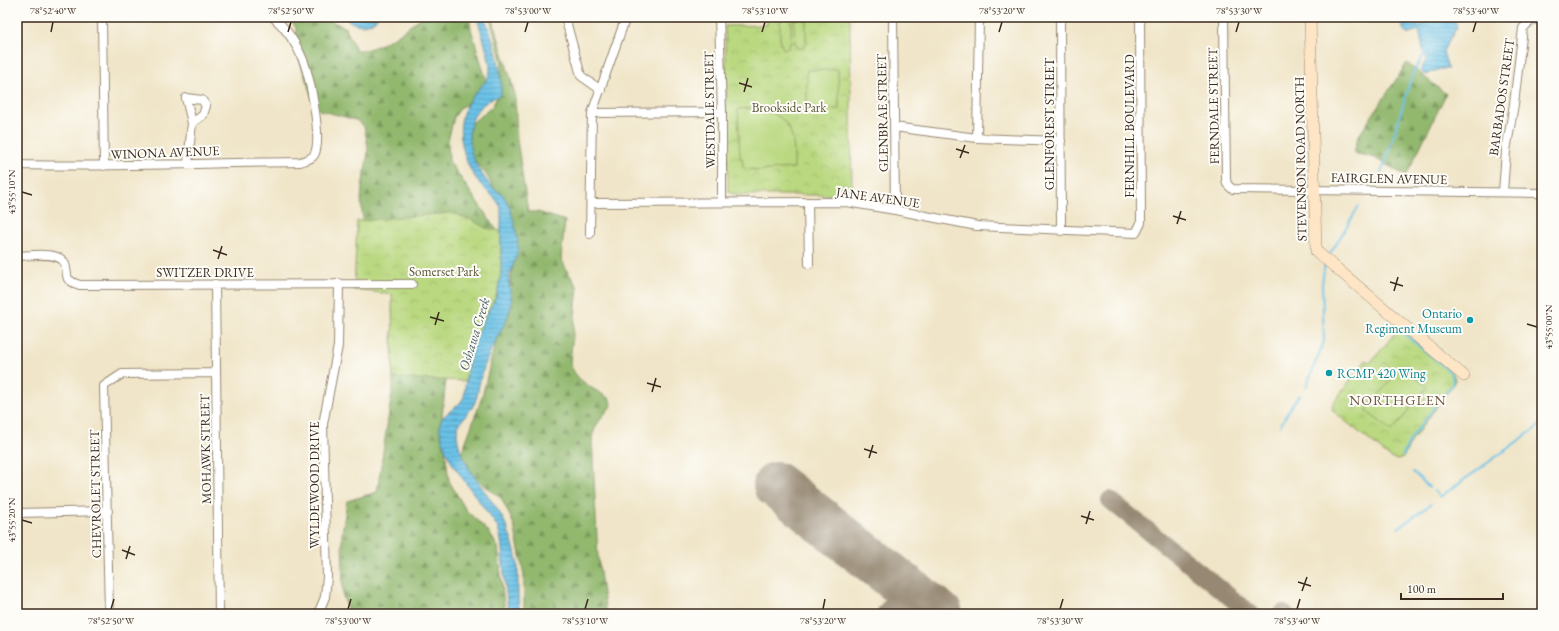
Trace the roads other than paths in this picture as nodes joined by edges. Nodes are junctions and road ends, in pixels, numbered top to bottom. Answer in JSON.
{"nodes":[{"id":1,"x":102,"y":17,"type":"edge"},
{"id":2,"x":273,"y":17,"type":"edge"},
{"id":3,"x":565,"y":17,"type":"edge"},
{"id":4,"x":626,"y":17,"type":"edge"},
{"id":5,"x":719,"y":17,"type":"edge"},
{"id":6,"x":893,"y":17,"type":"edge"},
{"id":7,"x":979,"y":17,"type":"edge"},
{"id":8,"x":1060,"y":17,"type":"edge"},
{"id":9,"x":1140,"y":17,"type":"edge"},
{"id":10,"x":1224,"y":17,"type":"edge"},
{"id":11,"x":1310,"y":17,"type":"edge"},
{"id":12,"x":1542,"y":19,"type":"edge"},
{"id":13,"x":601,"y":90,"type":"junction"},
{"id":14,"x":722,"y":112,"type":"junction"},
{"id":15,"x":592,"y":113,"type":"junction"},
{"id":16,"x":192,"y":123,"type":"dead end"},
{"id":17,"x":894,"y":127,"type":"junction"},
{"id":18,"x":977,"y":138,"type":"junction"},
{"id":19,"x":1061,"y":141,"type":"junction"},
{"id":20,"x":188,"y":163,"type":"junction"},
{"id":21,"x":17,"y":165,"type":"edge"},
{"id":22,"x":104,"y":166,"type":"junction"},
{"id":23,"x":1235,"y":189,"type":"joint"},
{"id":24,"x":1315,"y":189,"type":"junction"},
{"id":25,"x":1503,"y":192,"type":"junction"},
{"id":26,"x":1542,"y":193,"type":"edge"},
{"id":27,"x":722,"y":202,"type":"junction"},
{"id":28,"x":808,"y":202,"type":"junction"},
{"id":29,"x":591,"y":203,"type":"junction"},
{"id":30,"x":894,"y":210,"type":"junction"},
{"id":31,"x":1061,"y":231,"type":"junction"},
{"id":32,"x":1136,"y":233,"type":"joint"},
{"id":33,"x":590,"y":234,"type":"dead end"},
{"id":34,"x":17,"y":256,"type":"edge"},
{"id":35,"x":809,"y":264,"type":"dead end"},
{"id":36,"x":339,"y":283,"type":"junction"},
{"id":37,"x":215,"y":284,"type":"junction"},
{"id":38,"x":412,"y":284,"type":"dead end"},
{"id":39,"x":216,"y":373,"type":"junction"},
{"id":40,"x":1464,"y":376,"type":"dead end"},
{"id":41,"x":108,"y":511,"type":"junction"},
{"id":42,"x":17,"y":513,"type":"edge"},
{"id":43,"x":110,"y":614,"type":"edge"},
{"id":44,"x":219,"y":614,"type":"edge"},
{"id":45,"x":318,"y":614,"type":"edge"}],
"edges":[{"from":1,"to":22,"type":"street"},
{"from":2,"to":20,"type":"street","name":"WINONA AVENUE"},
{"from":3,"to":13,"type":"street"},
{"from":4,"to":13,"type":"street"},
{"from":5,"to":14,"type":"street","name":"WESTDALE STREET"},
{"from":6,"to":17,"type":"street","name":"GLENBRAE STREET"},
{"from":7,"to":18,"type":"street"},
{"from":8,"to":19,"type":"street","name":"GLENFOREST STREET"},
{"from":9,"to":32,"type":"street","name":"FERNHILL BOULEVARD"},
{"from":10,"to":23,"type":"street","name":"FERNDALE STREET"},
{"from":11,"to":24,"type":"street","name":"STEVENSON ROAD NORTH"},
{"from":12,"to":25,"type":"street","name":"BARBADOS STREET"},
{"from":13,"to":15,"type":"street"},
{"from":14,"to":15,"type":"street"},
{"from":14,"to":27,"type":"street","name":"WESTDALE STREET"},
{"from":15,"to":29,"type":"street"},
{"from":16,"to":20,"type":"street"},
{"from":17,"to":18,"type":"street"},
{"from":17,"to":30,"type":"street","name":"GLENBRAE STREET"},
{"from":18,"to":19,"type":"street"},
{"from":19,"to":31,"type":"street","name":"GLENFOREST STREET"},
{"from":20,"to":22,"type":"street","name":"WINONA AVENUE"},
{"from":21,"to":22,"type":"street","name":"WINONA AVENUE"},
{"from":23,"to":24,"type":"street","name":"FAIRGLEN AVENUE"},
{"from":24,"to":25,"type":"street","name":"FAIRGLEN AVENUE"},
{"from":24,"to":40,"type":"street","name":"STEVENSON ROAD NORTH"},
{"from":25,"to":26,"type":"street","name":"FAIRGLEN AVENUE"},
{"from":27,"to":28,"type":"street","name":"JANE AVENUE"},
{"from":27,"to":29,"type":"street","name":"JANE AVENUE"},
{"from":28,"to":30,"type":"street","name":"JANE AVENUE"},
{"from":28,"to":35,"type":"street"},
{"from":29,"to":33,"type":"street"},
{"from":30,"to":31,"type":"street","name":"JANE AVENUE"},
{"from":31,"to":32,"type":"street","name":"JANE AVENUE"},
{"from":34,"to":37,"type":"street","name":"SWITZER DRIVE"},
{"from":36,"to":37,"type":"street","name":"SWITZER DRIVE"},
{"from":36,"to":38,"type":"street","name":"SWITZER DRIVE"},
{"from":36,"to":45,"type":"street","name":"WYLDEWOOD DRIVE"},
{"from":37,"to":39,"type":"street","name":"MOHAWK STREET"},
{"from":39,"to":41,"type":"street","name":"CHEVROLET STREET"},
{"from":39,"to":44,"type":"street","name":"MOHAWK STREET"},
{"from":41,"to":42,"type":"street"},
{"from":41,"to":43,"type":"street","name":"CHEVROLET STREET"}]}
